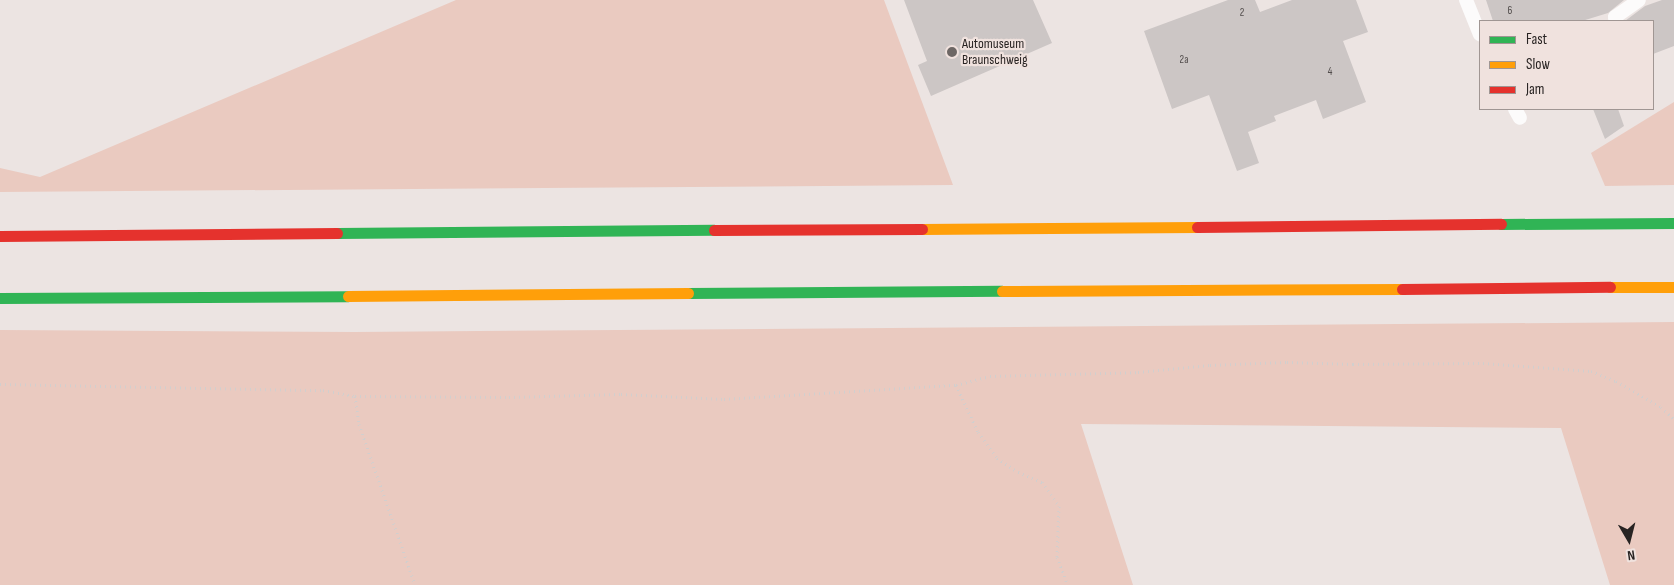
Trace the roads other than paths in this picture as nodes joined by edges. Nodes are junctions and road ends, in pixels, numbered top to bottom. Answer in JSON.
{"nodes":[{"id":1,"x":1466,"y":0,"type":"edge"},
{"id":2,"x":1639,"y":0,"type":"edge"},
{"id":3,"x":1616,"y":20,"type":"edge"},
{"id":4,"x":1479,"y":32,"type":"edge"},
{"id":5,"x":1674,"y":223,"type":"edge"},
{"id":6,"x":0,"y":236,"type":"edge"},
{"id":7,"x":1674,"y":287,"type":"edge"},
{"id":8,"x":0,"y":298,"type":"edge"}],
"edges":[{"from":1,"to":4,"type":"lane"},
{"from":2,"to":3,"type":"lane"},
{"from":5,"to":6,"type":"highway"},
{"from":7,"to":8,"type":"highway"}]}
